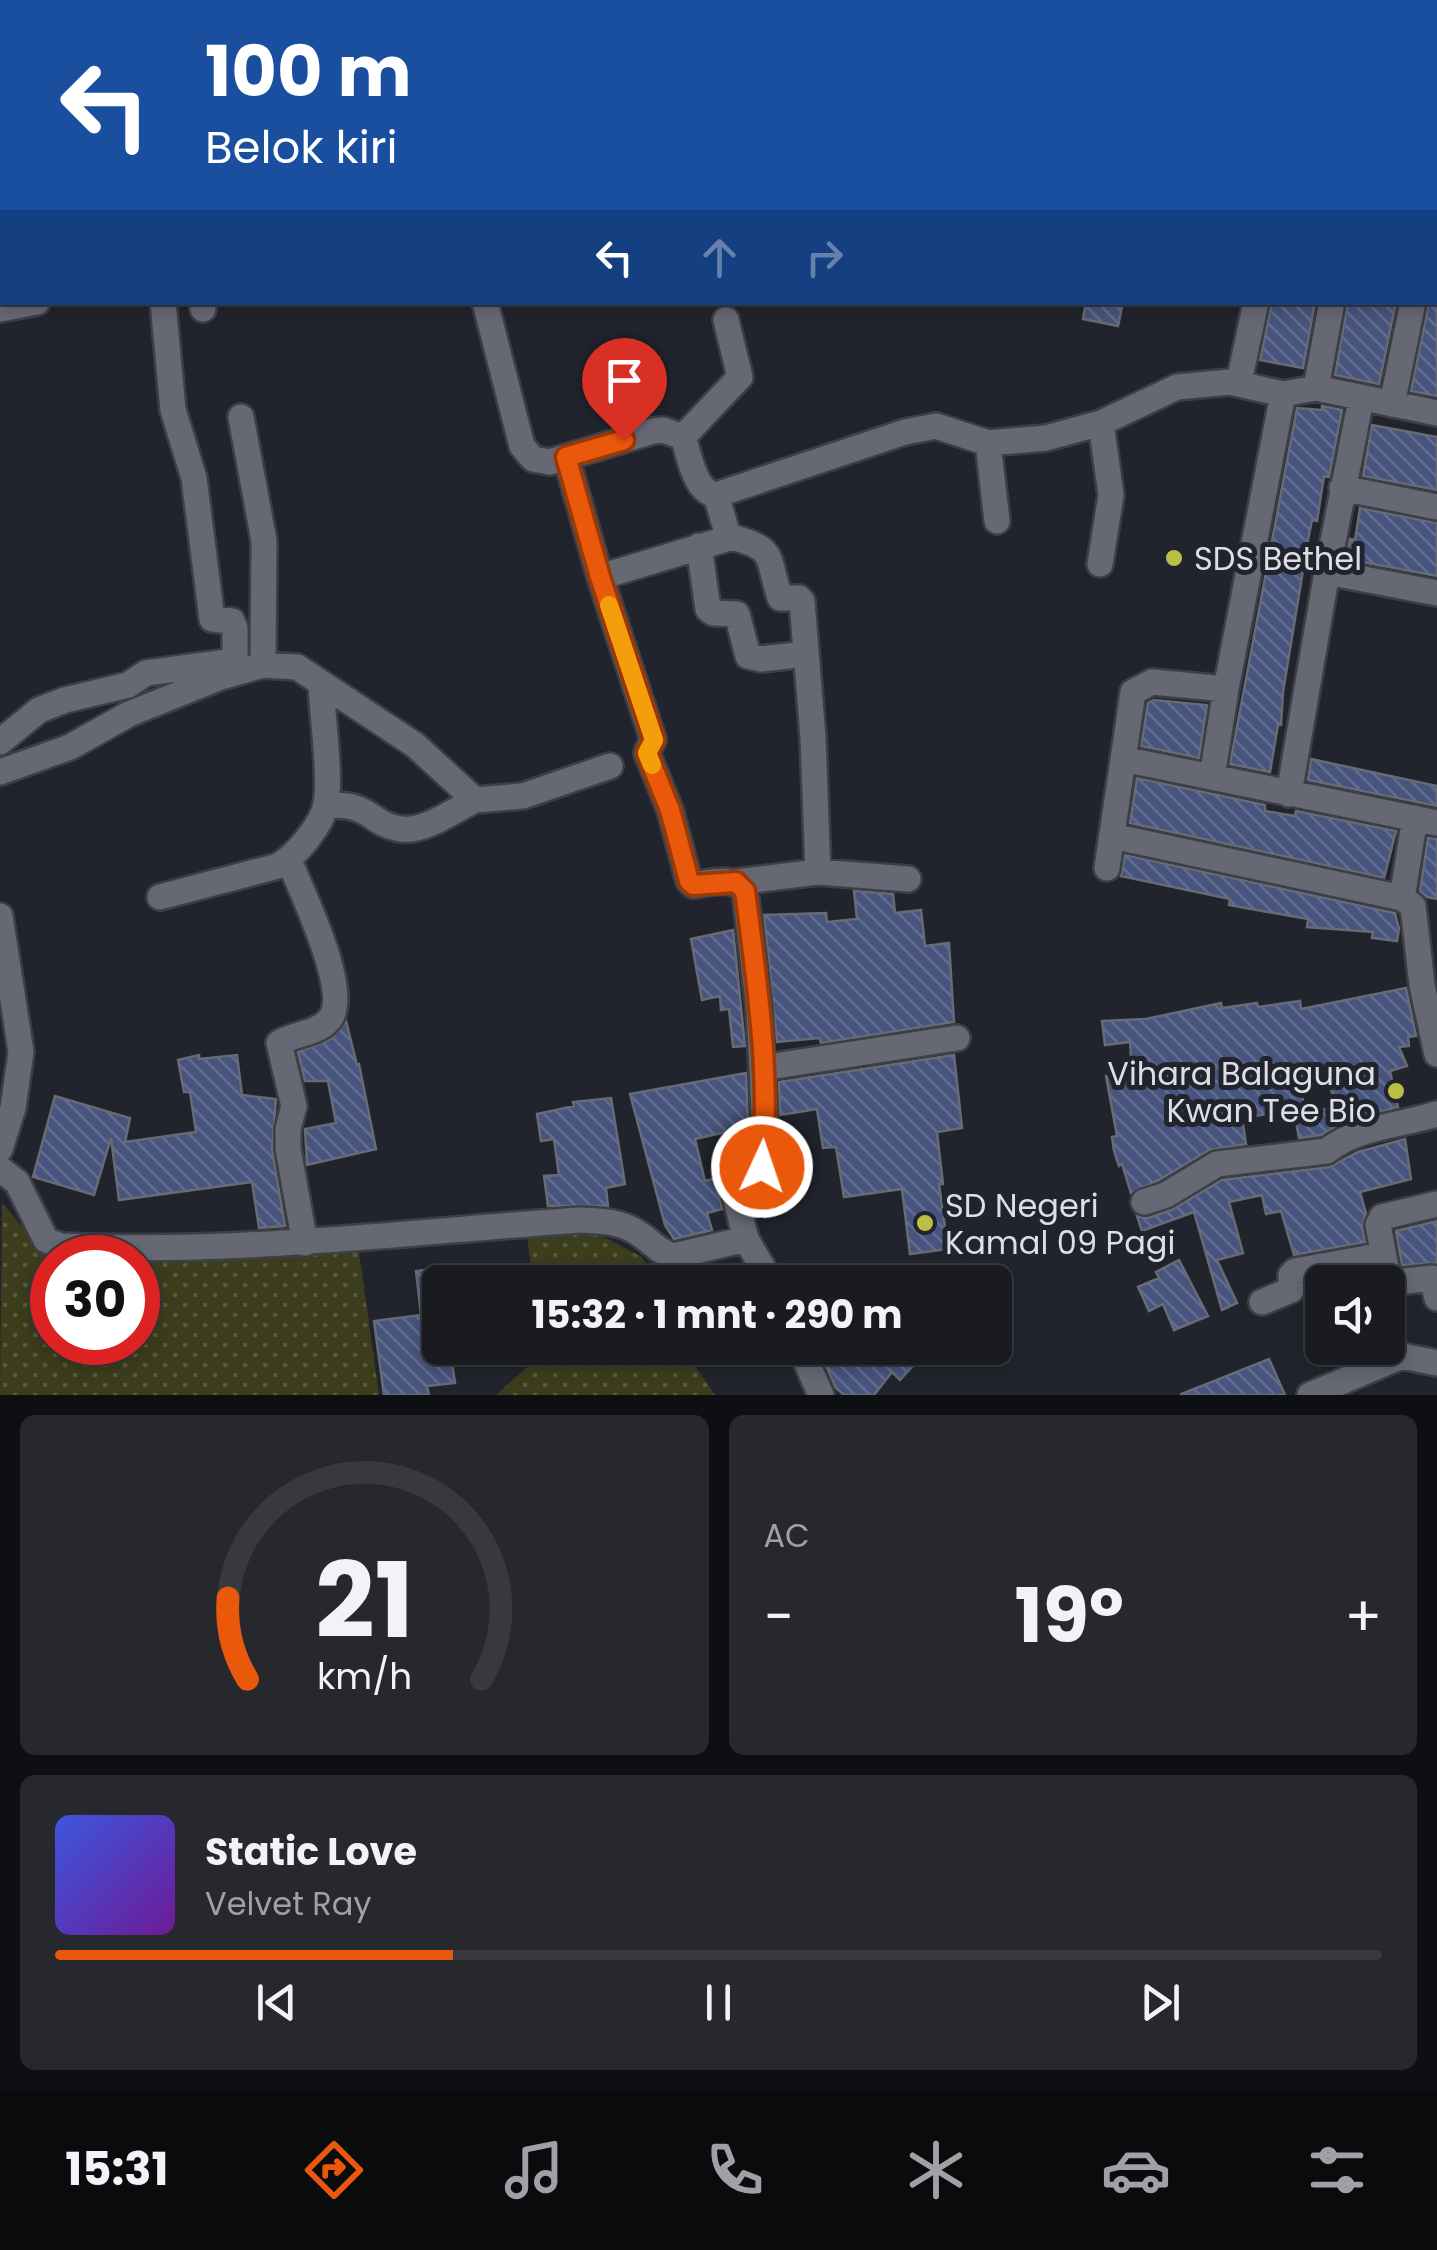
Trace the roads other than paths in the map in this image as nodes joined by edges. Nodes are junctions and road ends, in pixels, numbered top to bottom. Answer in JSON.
{"nodes":[{"id":1,"x":163,"y":305,"type":"edge"},
{"id":2,"x":486,"y":305,"type":"edge"},
{"id":3,"x":1255,"y":305,"type":"edge"},
{"id":4,"x":1331,"y":305,"type":"edge"},
{"id":5,"x":1412,"y":305,"type":"edge"},
{"id":6,"x":726,"y":320,"type":"dead end"},
{"id":7,"x":1239,"y":382,"type":"junction"},
{"id":8,"x":1316,"y":388,"type":"junction"},
{"id":9,"x":1283,"y":394,"type":"junction"},
{"id":10,"x":1362,"y":399,"type":"junction"},
{"id":11,"x":1392,"y":404,"type":"junction"},
{"id":12,"x":1437,"y":413,"type":"edge"},
{"id":13,"x":240,"y":417,"type":"dead end"},
{"id":14,"x":1101,"y":423,"type":"junction"},
{"id":15,"x":683,"y":438,"type":"junction"},
{"id":16,"x":988,"y":444,"type":"junction"},
{"id":17,"x":566,"y":457,"type":"junction"},
{"id":18,"x":1342,"y":488,"type":"junction"},
{"id":19,"x":716,"y":495,"type":"junction"},
{"id":20,"x":1437,"y":507,"type":"edge"},
{"id":21,"x":998,"y":521,"type":"dead end"},
{"id":22,"x":727,"y":536,"type":"junction"},
{"id":23,"x":699,"y":546,"type":"junction"},
{"id":24,"x":1100,"y":564,"type":"dead end"},
{"id":25,"x":1327,"y":572,"type":"junction"},
{"id":26,"x":600,"y":577,"type":"junction"},
{"id":27,"x":1437,"y":593,"type":"edge"},
{"id":28,"x":806,"y":654,"type":"junction"},
{"id":29,"x":264,"y":665,"type":"junction"},
{"id":30,"x":321,"y":683,"type":"junction"},
{"id":31,"x":1226,"y":689,"type":"junction"},
{"id":32,"x":0,"y":742,"type":"edge"},
{"id":33,"x":1123,"y":759,"type":"junction"},
{"id":34,"x":610,"y":766,"type":"dead end"},
{"id":35,"x":0,"y":772,"type":"edge"},
{"id":36,"x":1212,"y":777,"type":"junction"},
{"id":37,"x":1289,"y":794,"type":"junction"},
{"id":38,"x":475,"y":800,"type":"junction"},
{"id":39,"x":326,"y":806,"type":"junction"},
{"id":40,"x":1426,"y":821,"type":"edge"},
{"id":41,"x":1112,"y":836,"type":"junction"},
{"id":42,"x":289,"y":860,"type":"junction"},
{"id":43,"x":1107,"y":868,"type":"dead end"},
{"id":44,"x":818,"y":872,"type":"junction"},
{"id":45,"x":908,"y":879,"type":"dead end"},
{"id":46,"x":736,"y":882,"type":"junction"},
{"id":47,"x":160,"y":897,"type":"dead end"},
{"id":48,"x":1402,"y":898,"type":"junction"},
{"id":49,"x":0,"y":916,"type":"edge"},
{"id":50,"x":956,"y":1038,"type":"dead end"},
{"id":51,"x":1437,"y":1054,"type":"edge"},
{"id":52,"x":762,"y":1068,"type":"junction"},
{"id":53,"x":1437,"y":1114,"type":"edge"},
{"id":54,"x":0,"y":1149,"type":"edge"},
{"id":55,"x":0,"y":1170,"type":"edge"},
{"id":56,"x":1144,"y":1202,"type":"dead end"},
{"id":57,"x":1437,"y":1204,"type":"edge"},
{"id":58,"x":746,"y":1238,"type":"junction"},
{"id":59,"x":304,"y":1244,"type":"junction"},
{"id":60,"x":1383,"y":1255,"type":"junction"},
{"id":61,"x":761,"y":1265,"type":"edge"},
{"id":62,"x":1437,"y":1298,"type":"edge"},
{"id":63,"x":1262,"y":1302,"type":"dead end"},
{"id":64,"x":1437,"y":1363,"type":"edge"},
{"id":65,"x":808,"y":1365,"type":"edge"},
{"id":66,"x":1337,"y":1389,"type":"edge"},
{"id":67,"x":821,"y":1395,"type":"edge"},
{"id":68,"x":1310,"y":1395,"type":"edge"}],
"edges":[{"from":1,"to":32,"type":"street"},
{"from":2,"to":17,"type":"street"},
{"from":3,"to":7,"type":"street"},
{"from":4,"to":8,"type":"street"},
{"from":5,"to":11,"type":"street"},
{"from":6,"to":15,"type":"street"},
{"from":7,"to":9,"type":"street"},
{"from":7,"to":14,"type":"street"},
{"from":8,"to":9,"type":"street"},
{"from":8,"to":10,"type":"street"},
{"from":9,"to":31,"type":"street"},
{"from":10,"to":11,"type":"street"},
{"from":10,"to":18,"type":"street"},
{"from":11,"to":12,"type":"street"},
{"from":13,"to":29,"type":"street"},
{"from":14,"to":16,"type":"street"},
{"from":14,"to":24,"type":"street"},
{"from":15,"to":17,"type":"street"},
{"from":15,"to":19,"type":"street"},
{"from":16,"to":19,"type":"street"},
{"from":16,"to":21,"type":"street"},
{"from":17,"to":26,"type":"street"},
{"from":18,"to":20,"type":"street"},
{"from":18,"to":25,"type":"street"},
{"from":19,"to":22,"type":"street"},
{"from":22,"to":23,"type":"street"},
{"from":22,"to":28,"type":"street"},
{"from":23,"to":26,"type":"street"},
{"from":23,"to":28,"type":"street"},
{"from":25,"to":27,"type":"street"},
{"from":25,"to":37,"type":"street"},
{"from":26,"to":46,"type":"street"},
{"from":28,"to":44,"type":"street"},
{"from":29,"to":30,"type":"street"},
{"from":29,"to":35,"type":"street"},
{"from":30,"to":38,"type":"street"},
{"from":30,"to":39,"type":"street"},
{"from":31,"to":33,"type":"street"},
{"from":31,"to":36,"type":"street"},
{"from":33,"to":36,"type":"street"},
{"from":33,"to":41,"type":"street"},
{"from":34,"to":38,"type":"street"},
{"from":36,"to":37,"type":"street"},
{"from":37,"to":40,"type":"street"},
{"from":38,"to":39,"type":"street"},
{"from":39,"to":42,"type":"street"},
{"from":40,"to":48,"type":"street"},
{"from":41,"to":43,"type":"street"},
{"from":41,"to":48,"type":"street"},
{"from":42,"to":47,"type":"street"},
{"from":42,"to":59,"type":"street"},
{"from":44,"to":45,"type":"street"},
{"from":44,"to":46,"type":"street"},
{"from":46,"to":52,"type":"street"},
{"from":48,"to":51,"type":"street"},
{"from":49,"to":54,"type":"street"},
{"from":50,"to":52,"type":"street"},
{"from":52,"to":58,"type":"street"},
{"from":53,"to":56,"type":"street"},
{"from":55,"to":59,"type":"street"},
{"from":57,"to":60,"type":"street"},
{"from":58,"to":59,"type":"street"},
{"from":58,"to":61,"type":"street"},
{"from":60,"to":62,"type":"street"},
{"from":60,"to":63,"type":"street"},
{"from":64,"to":66,"type":"street"},
{"from":65,"to":67,"type":"street"},
{"from":66,"to":68,"type":"street"}]}
